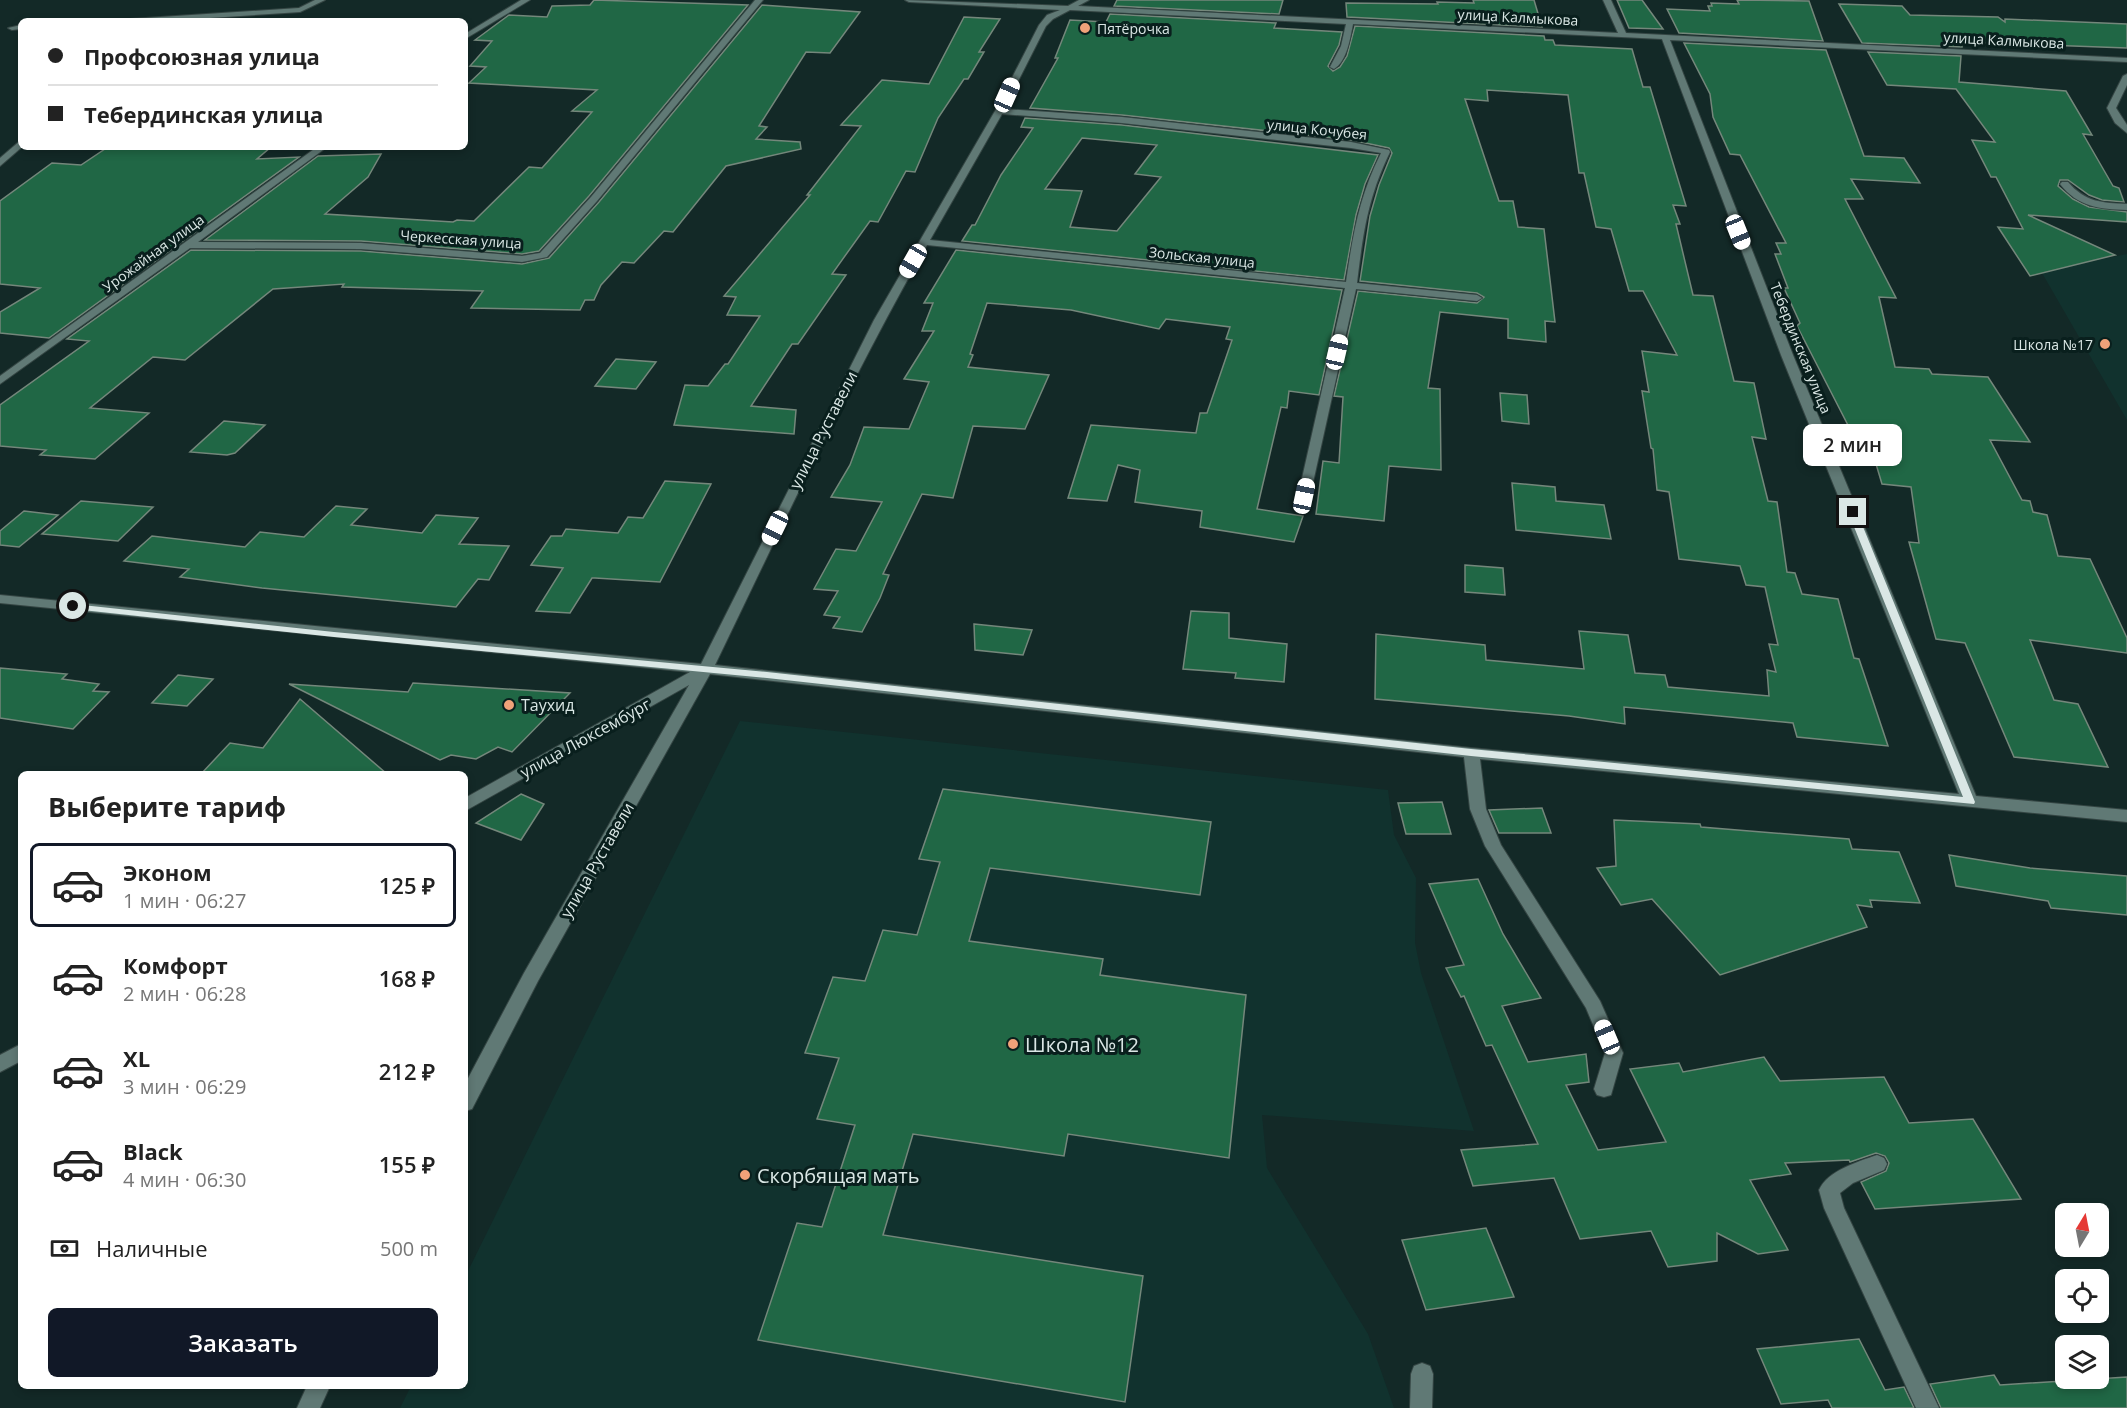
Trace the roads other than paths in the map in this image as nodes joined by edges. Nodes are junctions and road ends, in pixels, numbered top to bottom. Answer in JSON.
{"nodes":[{"id":1,"x":321,"y":0,"type":"edge"},
{"id":2,"x":526,"y":0,"type":"edge"},
{"id":3,"x":759,"y":0,"type":"edge"},
{"id":4,"x":909,"y":0,"type":"edge"},
{"id":5,"x":1085,"y":0,"type":"edge"},
{"id":6,"x":1607,"y":0,"type":"edge"},
{"id":7,"x":1068,"y":8,"type":"junction"},
{"id":8,"x":176,"y":18,"type":"edge"},
{"id":9,"x":1350,"y":22,"type":"junction"},
{"id":10,"x":12,"y":27,"type":"dead end"},
{"id":11,"x":18,"y":27,"type":"edge"},
{"id":12,"x":1623,"y":35,"type":"junction"},
{"id":13,"x":468,"y":36,"type":"edge"},
{"id":14,"x":1665,"y":37,"type":"junction"},
{"id":15,"x":2126,"y":62,"type":"edge"},
{"id":16,"x":1334,"y":68,"type":"dead end"},
{"id":17,"x":2127,"y":76,"type":"edge"},
{"id":18,"x":999,"y":111,"type":"junction"},
{"id":19,"x":2127,"y":130,"type":"edge"},
{"id":20,"x":18,"y":146,"type":"edge"},
{"id":21,"x":319,"y":150,"type":"edge"},
{"id":22,"x":0,"y":163,"type":"edge"},
{"id":23,"x":2065,"y":184,"type":"dead end"},
{"id":24,"x":2127,"y":207,"type":"edge"},
{"id":25,"x":925,"y":242,"type":"junction"},
{"id":26,"x":187,"y":245,"type":"junction"},
{"id":27,"x":1351,"y":286,"type":"junction"},
{"id":28,"x":1477,"y":298,"type":"dead end"},
{"id":29,"x":0,"y":381,"type":"edge"},
{"id":30,"x":1304,"y":496,"type":"dead end"},
{"id":31,"x":0,"y":599,"type":"edge"},
{"id":32,"x":705,"y":670,"type":"junction"},
{"id":33,"x":1471,"y":753,"type":"junction"},
{"id":34,"x":1970,"y":802,"type":"junction"},
{"id":35,"x":468,"y":803,"type":"edge"},
{"id":36,"x":2127,"y":816,"type":"edge"},
{"id":37,"x":18,"y":1054,"type":"edge"},
{"id":38,"x":0,"y":1064,"type":"edge"},
{"id":39,"x":1604,"y":1089,"type":"dead end"},
{"id":40,"x":468,"y":1097,"type":"edge"},
{"id":41,"x":1877,"y":1164,"type":"dead end"},
{"id":42,"x":1422,"y":1374,"type":"dead end"},
{"id":43,"x":318,"y":1389,"type":"edge"},
{"id":44,"x":308,"y":1408,"type":"edge"},
{"id":45,"x":1421,"y":1408,"type":"edge"},
{"id":46,"x":1928,"y":1408,"type":"edge"}],
"edges":[{"from":1,"to":8,"type":"street"},
{"from":2,"to":13,"type":"street"},
{"from":3,"to":26,"type":"street","name":"Черкесская улица"},
{"from":4,"to":7,"type":"street","name":"улица Калмыкова"},
{"from":5,"to":7,"type":"street","name":"улица Руставели"},
{"from":6,"to":12,"type":"street"},
{"from":7,"to":9,"type":"street","name":"улица Калмыкова"},
{"from":7,"to":18,"type":"street","name":"улица Руставели"},
{"from":9,"to":12,"type":"street","name":"улица Калмыкова"},
{"from":9,"to":16,"type":"street"},
{"from":10,"to":11,"type":"street"},
{"from":12,"to":14,"type":"street","name":"улица Калмыкова"},
{"from":14,"to":15,"type":"street","name":"улица Калмыкова"},
{"from":14,"to":34,"type":"street","name":"Тебердинская улица"},
{"from":17,"to":19,"type":"street"},
{"from":18,"to":25,"type":"street","name":"улица Руставели"},
{"from":18,"to":27,"type":"street","name":"улица Кочубея"},
{"from":20,"to":22,"type":"street"},
{"from":21,"to":26,"type":"street","name":"Урожайная улица"},
{"from":23,"to":24,"type":"street"},
{"from":25,"to":27,"type":"street","name":"Зольская улица"},
{"from":25,"to":32,"type":"street","name":"улица Руставели"},
{"from":26,"to":29,"type":"street","name":"Урожайная улица"},
{"from":27,"to":28,"type":"street","name":"Зольская улица"},
{"from":27,"to":30,"type":"street","name":"улица Кочубея"},
{"from":31,"to":32,"type":"street"},
{"from":32,"to":33,"type":"street"},
{"from":32,"to":35,"type":"street","name":"улица Люксембург"},
{"from":32,"to":40,"type":"street","name":"улица Руставели"},
{"from":33,"to":34,"type":"street"},
{"from":33,"to":39,"type":"street"},
{"from":34,"to":36,"type":"street"},
{"from":37,"to":38,"type":"street"},
{"from":41,"to":46,"type":"street"},
{"from":42,"to":45,"type":"street"},
{"from":43,"to":44,"type":"street"}]}
